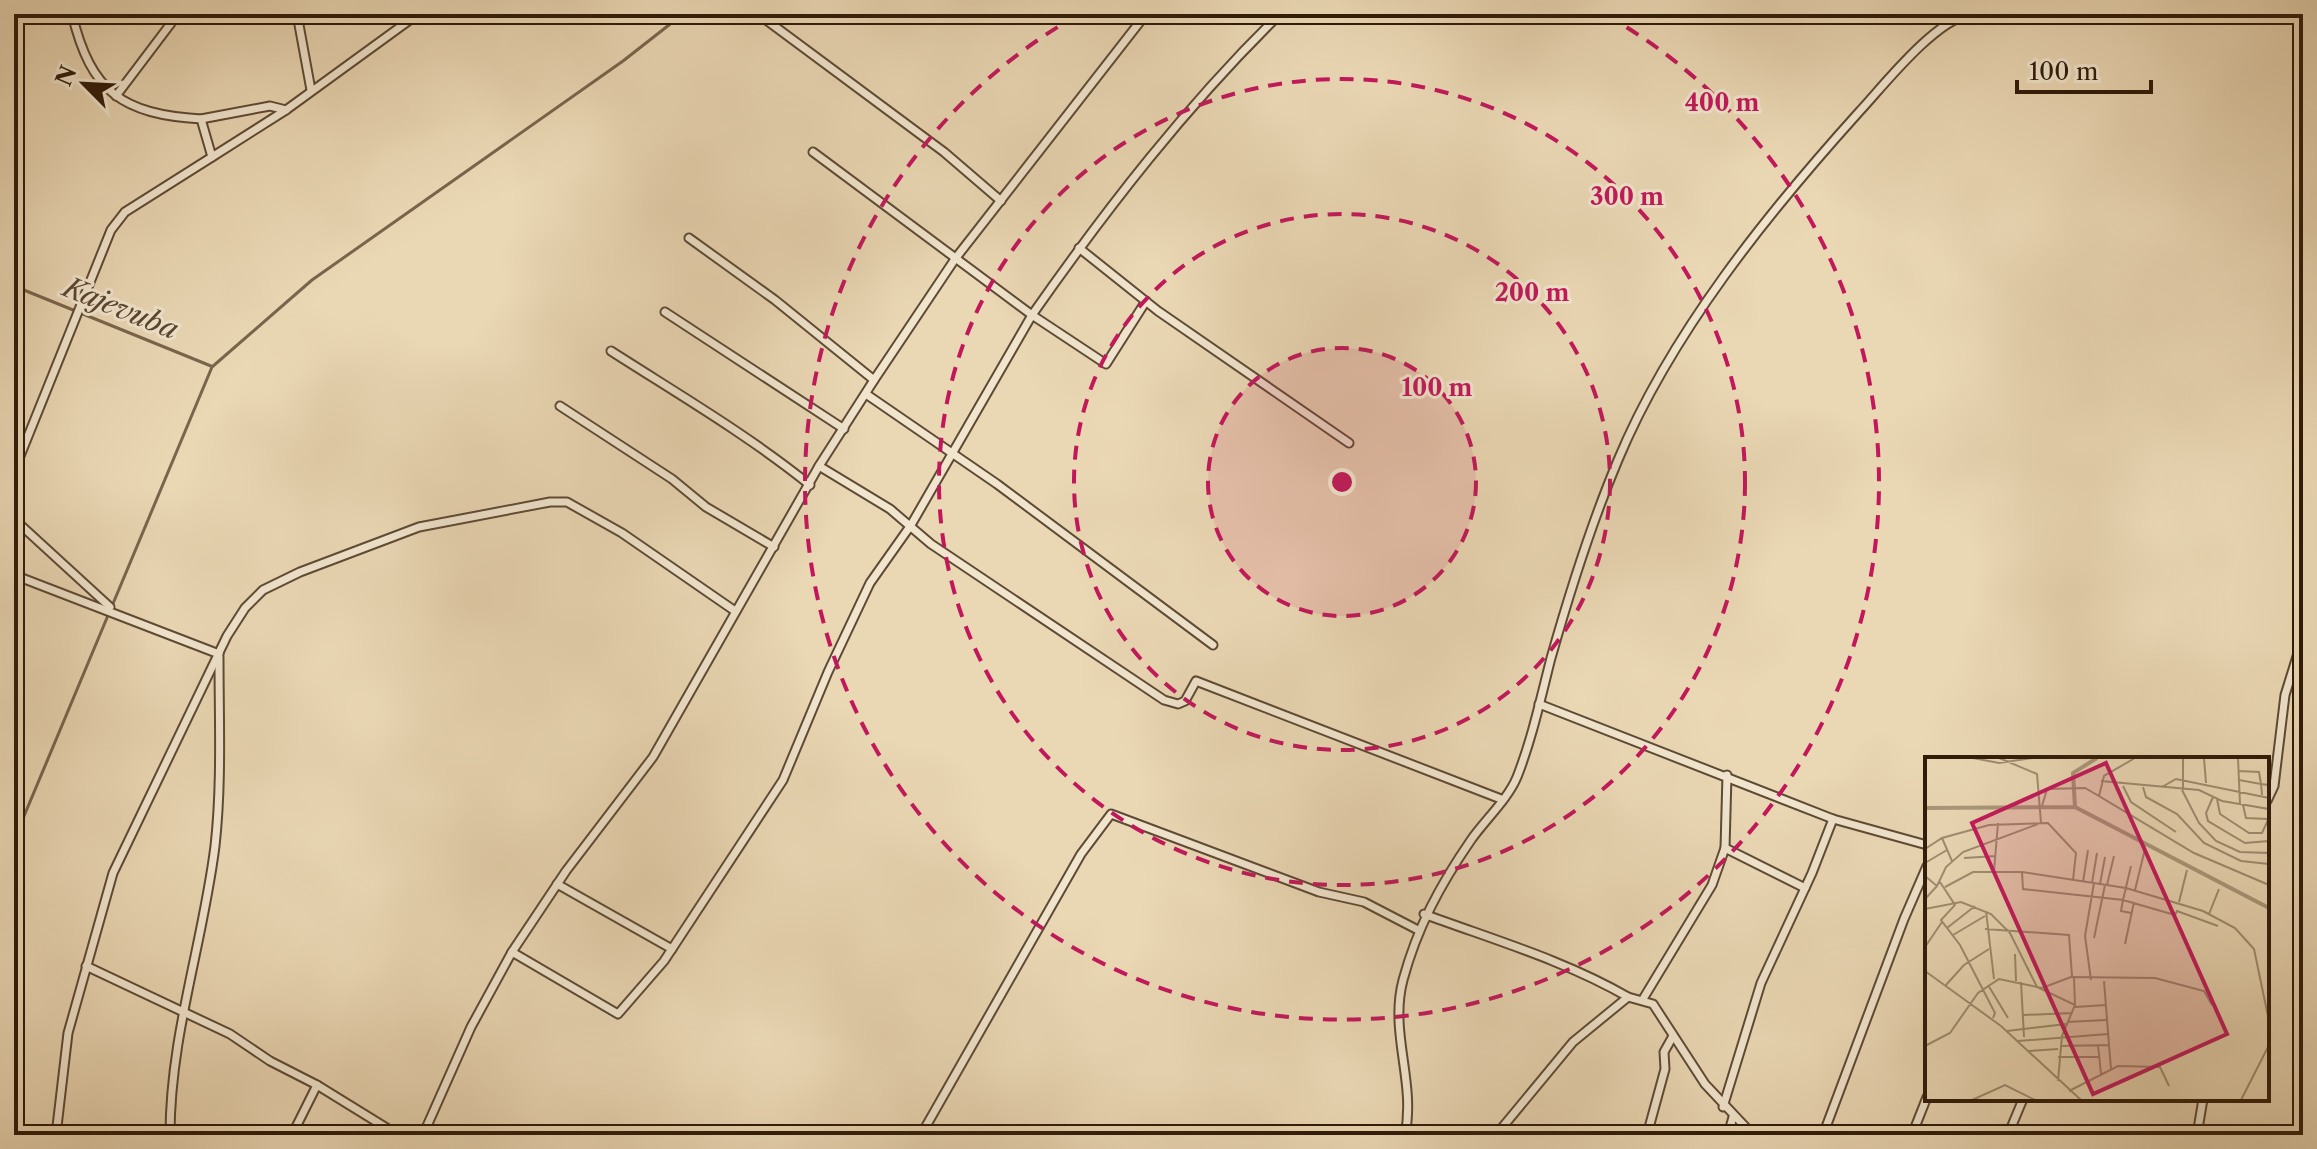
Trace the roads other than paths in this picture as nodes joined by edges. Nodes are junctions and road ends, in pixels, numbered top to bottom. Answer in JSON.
{"nodes":[{"id":1,"x":72,"y":14,"type":"edge"},
{"id":2,"x":178,"y":14,"type":"edge"},
{"id":3,"x":297,"y":14,"type":"edge"},
{"id":4,"x":418,"y":14,"type":"edge"},
{"id":5,"x":758,"y":14,"type":"edge"},
{"id":6,"x":1146,"y":14,"type":"edge"},
{"id":7,"x":1280,"y":14,"type":"edge"},
{"id":8,"x":1970,"y":14,"type":"edge"},
{"id":9,"x":311,"y":90,"type":"junction"},
{"id":10,"x":116,"y":96,"type":"junction"},
{"id":11,"x":286,"y":110,"type":"junction"},
{"id":12,"x":201,"y":119,"type":"junction"},
{"id":13,"x":813,"y":152,"type":"dead end"},
{"id":14,"x":212,"y":157,"type":"junction"},
{"id":15,"x":1001,"y":201,"type":"junction"},
{"id":16,"x":689,"y":238,"type":"dead end"},
{"id":17,"x":1079,"y":248,"type":"junction"},
{"id":18,"x":955,"y":259,"type":"junction"},
{"id":19,"x":1146,"y":301,"type":"junction"},
{"id":20,"x":665,"y":312,"type":"dead end"},
{"id":21,"x":1032,"y":315,"type":"junction"},
{"id":22,"x":611,"y":351,"type":"dead end"},
{"id":23,"x":874,"y":380,"type":"junction"},
{"id":24,"x":866,"y":394,"type":"junction"},
{"id":25,"x":560,"y":406,"type":"dead end"},
{"id":26,"x":844,"y":429,"type":"junction"},
{"id":27,"x":1349,"y":443,"type":"dead end"},
{"id":28,"x":952,"y":453,"type":"junction"},
{"id":29,"x":819,"y":466,"type":"junction"},
{"id":30,"x":14,"y":471,"type":"edge"},
{"id":31,"x":810,"y":485,"type":"junction"},
{"id":32,"x":14,"y":519,"type":"edge"},
{"id":33,"x":911,"y":525,"type":"junction"},
{"id":34,"x":774,"y":547,"type":"junction"},
{"id":35,"x":14,"y":575,"type":"edge"},
{"id":36,"x":735,"y":611,"type":"junction"},
{"id":37,"x":115,"y":612,"type":"junction"},
{"id":38,"x":2303,"y":637,"type":"edge"},
{"id":39,"x":1213,"y":645,"type":"dead end"},
{"id":40,"x":219,"y":654,"type":"junction"},
{"id":41,"x":1539,"y":704,"type":"junction"},
{"id":42,"x":1727,"y":775,"type":"junction"},
{"id":43,"x":2269,"y":797,"type":"edge"},
{"id":44,"x":1501,"y":799,"type":"junction"},
{"id":45,"x":1833,"y":819,"type":"junction"},
{"id":46,"x":1925,"y":844,"type":"edge"},
{"id":47,"x":1725,"y":848,"type":"junction"},
{"id":48,"x":1925,"y":871,"type":"edge"},
{"id":49,"x":557,"y":884,"type":"junction"},
{"id":50,"x":1805,"y":888,"type":"junction"},
{"id":51,"x":1424,"y":914,"type":"junction"},
{"id":52,"x":1418,"y":930,"type":"junction"},
{"id":53,"x":672,"y":949,"type":"junction"},
{"id":54,"x":512,"y":952,"type":"junction"},
{"id":55,"x":86,"y":966,"type":"junction"},
{"id":56,"x":1628,"y":997,"type":"junction"},
{"id":57,"x":1643,"y":999,"type":"junction"},
{"id":58,"x":183,"y":1009,"type":"junction"},
{"id":59,"x":1673,"y":1036,"type":"junction"},
{"id":60,"x":317,"y":1085,"type":"junction"},
{"id":61,"x":1925,"y":1101,"type":"edge"},
{"id":62,"x":2022,"y":1101,"type":"edge"},
{"id":63,"x":2203,"y":1101,"type":"edge"},
{"id":64,"x":1723,"y":1107,"type":"junction"},
{"id":65,"x":1733,"y":1117,"type":"junction"},
{"id":66,"x":56,"y":1135,"type":"edge"},
{"id":67,"x":170,"y":1135,"type":"edge"},
{"id":68,"x":292,"y":1135,"type":"edge"},
{"id":69,"x":398,"y":1135,"type":"edge"},
{"id":70,"x":423,"y":1135,"type":"edge"},
{"id":71,"x":921,"y":1135,"type":"edge"},
{"id":72,"x":1405,"y":1135,"type":"edge"},
{"id":73,"x":1496,"y":1135,"type":"edge"},
{"id":74,"x":1647,"y":1135,"type":"edge"},
{"id":75,"x":1728,"y":1135,"type":"edge"},
{"id":76,"x":1753,"y":1135,"type":"edge"},
{"id":77,"x":1823,"y":1135,"type":"edge"},
{"id":78,"x":1912,"y":1135,"type":"edge"},
{"id":79,"x":2008,"y":1135,"type":"edge"},
{"id":80,"x":2197,"y":1135,"type":"edge"}],
"edges":[{"from":1,"to":10,"type":"street"},
{"from":2,"to":10,"type":"street"},
{"from":3,"to":9,"type":"street"},
{"from":4,"to":9,"type":"street"},
{"from":5,"to":15,"type":"street"},
{"from":6,"to":15,"type":"street"},
{"from":7,"to":17,"type":"street"},
{"from":8,"to":41,"type":"street"},
{"from":9,"to":11,"type":"street"},
{"from":10,"to":12,"type":"street"},
{"from":11,"to":12,"type":"street"},
{"from":11,"to":14,"type":"street"},
{"from":12,"to":14,"type":"street"},
{"from":13,"to":18,"type":"street"},
{"from":14,"to":30,"type":"street"},
{"from":15,"to":18,"type":"street"},
{"from":16,"to":23,"type":"street"},
{"from":17,"to":19,"type":"street"},
{"from":17,"to":21,"type":"street"},
{"from":18,"to":21,"type":"street"},
{"from":18,"to":23,"type":"street"},
{"from":19,"to":21,"type":"street"},
{"from":19,"to":27,"type":"street"},
{"from":20,"to":26,"type":"street"},
{"from":21,"to":28,"type":"street"},
{"from":22,"to":31,"type":"street"},
{"from":23,"to":24,"type":"street"},
{"from":24,"to":26,"type":"street"},
{"from":24,"to":28,"type":"street"},
{"from":25,"to":34,"type":"street"},
{"from":26,"to":29,"type":"street"},
{"from":28,"to":33,"type":"street"},
{"from":28,"to":39,"type":"street"},
{"from":29,"to":31,"type":"street"},
{"from":29,"to":33,"type":"street"},
{"from":31,"to":34,"type":"street"},
{"from":32,"to":37,"type":"street"},
{"from":33,"to":44,"type":"street"},
{"from":33,"to":53,"type":"street"},
{"from":34,"to":36,"type":"street"},
{"from":35,"to":37,"type":"street"},
{"from":36,"to":40,"type":"street"},
{"from":36,"to":49,"type":"street"},
{"from":37,"to":40,"type":"street"},
{"from":38,"to":43,"type":"street"},
{"from":40,"to":55,"type":"street"},
{"from":40,"to":58,"type":"street"},
{"from":41,"to":42,"type":"street"},
{"from":41,"to":44,"type":"street"},
{"from":42,"to":45,"type":"street"},
{"from":42,"to":47,"type":"street"},
{"from":44,"to":51,"type":"street"},
{"from":45,"to":46,"type":"street"},
{"from":45,"to":50,"type":"street"},
{"from":47,"to":50,"type":"street"},
{"from":47,"to":57,"type":"street"},
{"from":48,"to":77,"type":"street"},
{"from":49,"to":53,"type":"street"},
{"from":49,"to":54,"type":"street"},
{"from":50,"to":64,"type":"street"},
{"from":51,"to":52,"type":"street"},
{"from":51,"to":56,"type":"street"},
{"from":52,"to":71,"type":"street"},
{"from":52,"to":72,"type":"street"},
{"from":53,"to":54,"type":"street"},
{"from":54,"to":70,"type":"street"},
{"from":55,"to":58,"type":"street"},
{"from":55,"to":66,"type":"street"},
{"from":56,"to":57,"type":"street"},
{"from":56,"to":73,"type":"street"},
{"from":57,"to":59,"type":"street"},
{"from":58,"to":60,"type":"street"},
{"from":58,"to":67,"type":"street"},
{"from":59,"to":64,"type":"street"},
{"from":59,"to":74,"type":"street"},
{"from":60,"to":68,"type":"street"},
{"from":60,"to":69,"type":"street"},
{"from":61,"to":78,"type":"street"},
{"from":62,"to":79,"type":"street"},
{"from":63,"to":80,"type":"street"},
{"from":64,"to":65,"type":"street"},
{"from":65,"to":75,"type":"street"},
{"from":65,"to":76,"type":"street"}]}
